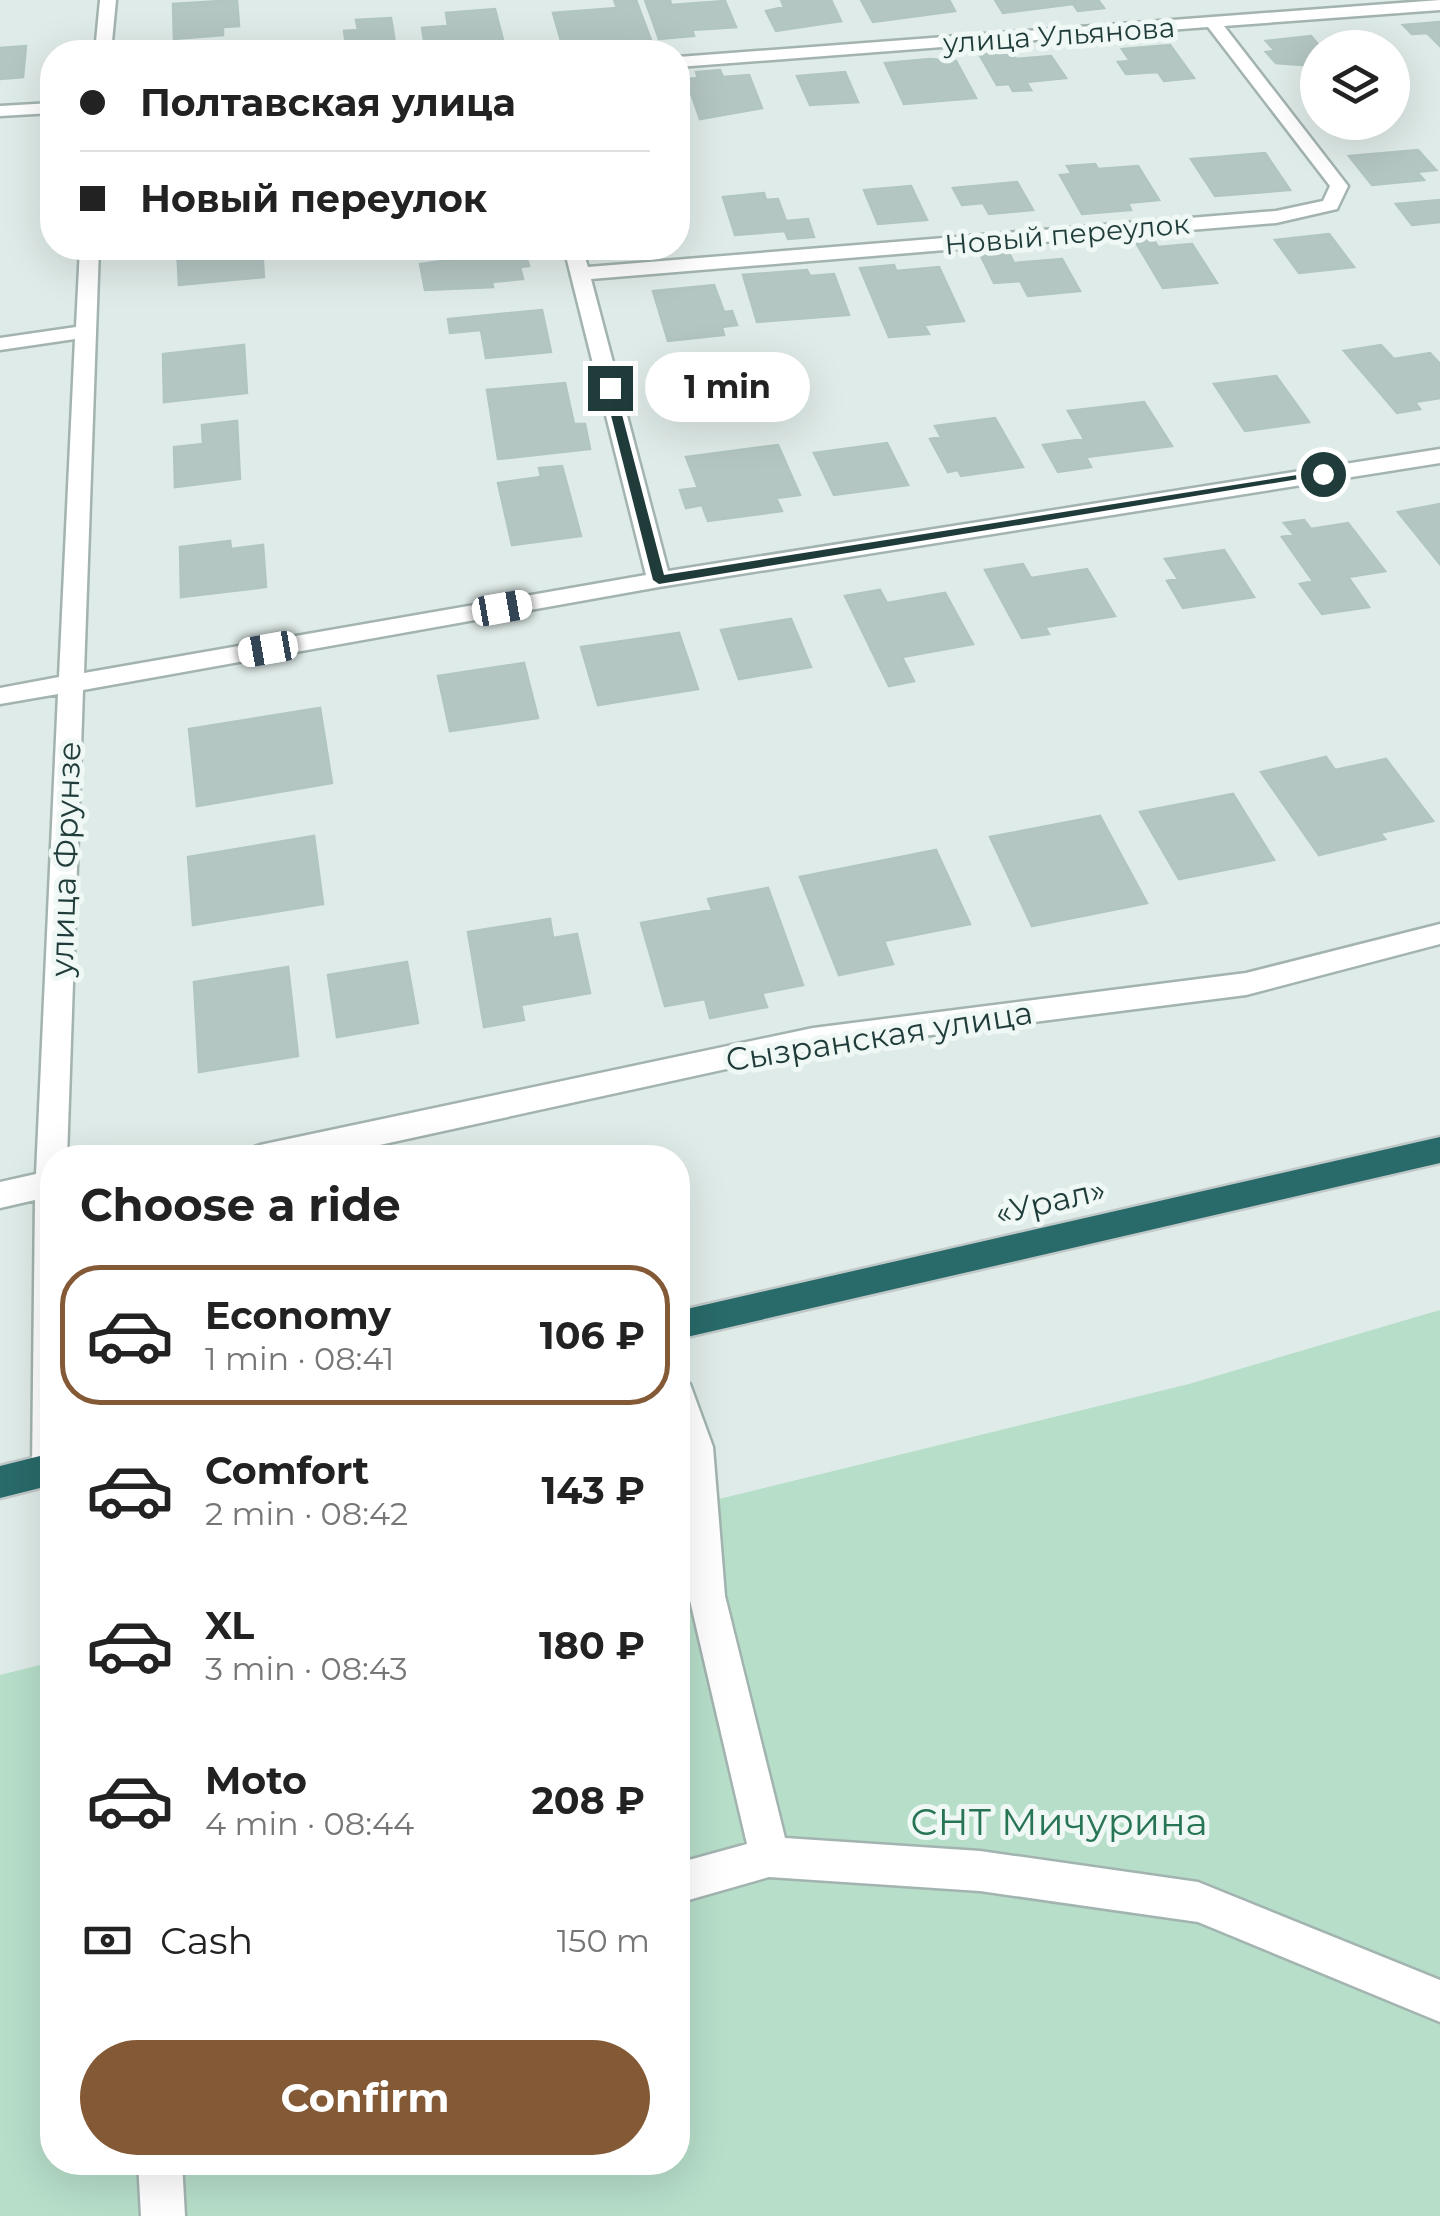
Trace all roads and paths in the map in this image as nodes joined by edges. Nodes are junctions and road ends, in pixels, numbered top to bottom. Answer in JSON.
{"nodes":[{"id":1,"x":108,"y":0,"type":"edge"},
{"id":2,"x":1440,"y":5,"type":"edge"},
{"id":3,"x":1215,"y":25,"type":"junction"},
{"id":4,"x":104,"y":40,"type":"edge"},
{"id":5,"x":690,"y":61,"type":"edge"},
{"id":6,"x":40,"y":109,"type":"edge"},
{"id":7,"x":0,"y":112,"type":"edge"},
{"id":8,"x":88,"y":260,"type":"edge"},
{"id":9,"x":576,"y":260,"type":"edge"},
{"id":10,"x":580,"y":274,"type":"junction"},
{"id":11,"x":84,"y":332,"type":"junction"},
{"id":12,"x":0,"y":344,"type":"edge"},
{"id":13,"x":1440,"y":456,"type":"edge"},
{"id":14,"x":659,"y":580,"type":"junction"},
{"id":15,"x":72,"y":684,"type":"junction"},
{"id":16,"x":0,"y":696,"type":"edge"},
{"id":17,"x":1440,"y":934,"type":"edge"},
{"id":18,"x":54,"y":1145,"type":"edge"},
{"id":19,"x":321,"y":1145,"type":"edge"},
{"id":20,"x":1440,"y":1150,"type":"edge"},
{"id":21,"x":40,"y":1187,"type":"edge"},
{"id":22,"x":0,"y":1195,"type":"edge"},
{"id":23,"x":690,"y":1322,"type":"edge"},
{"id":24,"x":690,"y":1430,"type":"edge"},
{"id":25,"x":40,"y":1473,"type":"edge"},
{"id":26,"x":0,"y":1482,"type":"edge"},
{"id":27,"x":769,"y":1856,"type":"junction"},
{"id":28,"x":690,"y":1879,"type":"edge"},
{"id":29,"x":1440,"y":2001,"type":"edge"},
{"id":30,"x":161,"y":2175,"type":"edge"},
{"id":31,"x":164,"y":2216,"type":"edge"}],
"edges":[{"from":1,"to":4,"type":"street"},
{"from":2,"to":3,"type":"street","name":"улица Ульянова"},
{"from":3,"to":5,"type":"street","name":"улица Ульянова"},
{"from":3,"to":10,"type":"street","name":"Новый переулок"},
{"from":6,"to":7,"type":"street"},
{"from":8,"to":11,"type":"street","name":"улица Фрунзе"},
{"from":9,"to":10,"type":"street"},
{"from":10,"to":14,"type":"street"},
{"from":11,"to":12,"type":"street"},
{"from":11,"to":15,"type":"street","name":"улица Фрунзе"},
{"from":13,"to":14,"type":"street"},
{"from":14,"to":15,"type":"street"},
{"from":15,"to":16,"type":"street"},
{"from":15,"to":18,"type":"street","name":"улица Фрунзе"},
{"from":17,"to":19,"type":"street","name":"Сызранская улица"},
{"from":20,"to":23,"type":"highway","name":"«Урал»"},
{"from":21,"to":22,"type":"street"},
{"from":24,"to":27,"type":"street"},
{"from":25,"to":26,"type":"highway"},
{"from":27,"to":28,"type":"street"},
{"from":27,"to":29,"type":"street"},
{"from":30,"to":31,"type":"street"}]}
